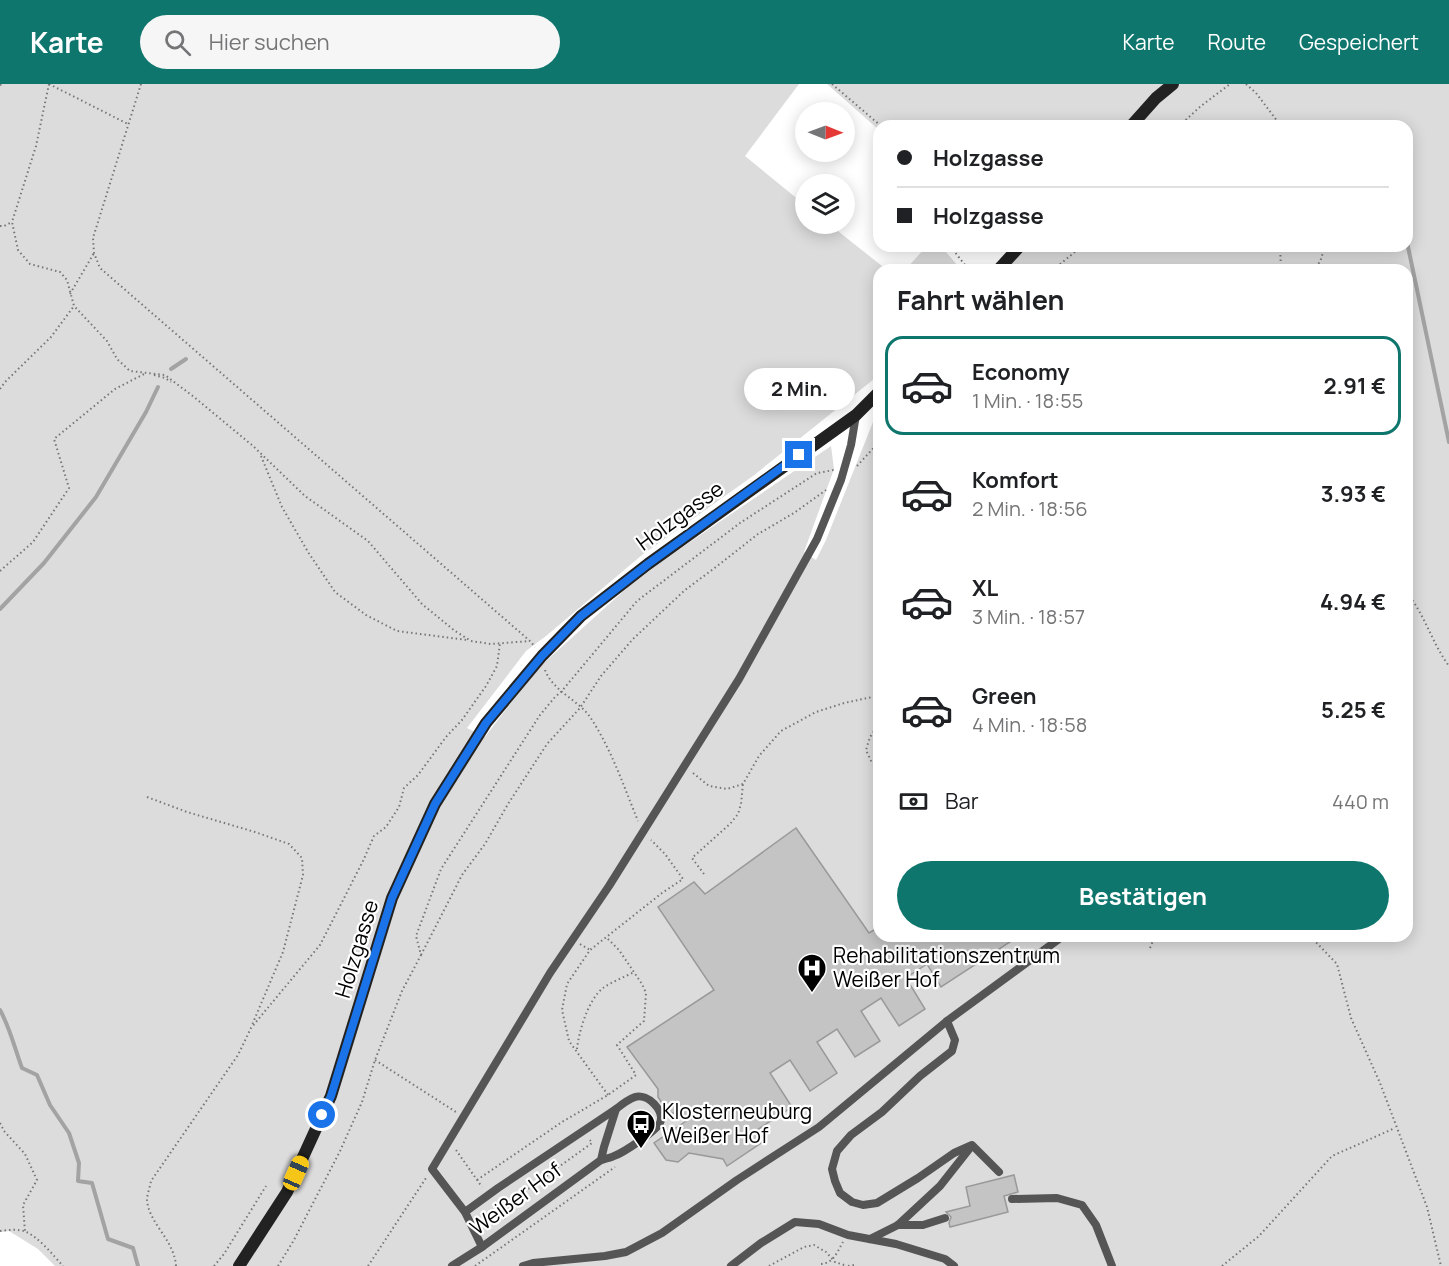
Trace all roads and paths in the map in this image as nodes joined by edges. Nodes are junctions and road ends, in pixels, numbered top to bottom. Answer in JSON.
{"nodes":[{"id":1,"x":141,"y":84,"type":"edge"},
{"id":2,"x":832,"y":84,"type":"edge"},
{"id":3,"x":1173,"y":84,"type":"edge"},
{"id":4,"x":1230,"y":84,"type":"edge"},
{"id":5,"x":1246,"y":84,"type":"edge"},
{"id":6,"x":874,"y":120,"type":"edge"},
{"id":7,"x":1136,"y":120,"type":"edge"},
{"id":8,"x":1186,"y":120,"type":"edge"},
{"id":9,"x":1276,"y":120,"type":"edge"},
{"id":10,"x":128,"y":124,"type":"junction"},
{"id":11,"x":12,"y":222,"type":"junction"},
{"id":12,"x":0,"y":226,"type":"edge"},
{"id":13,"x":955,"y":252,"type":"edge"},
{"id":14,"x":1014,"y":252,"type":"edge"},
{"id":15,"x":1075,"y":252,"type":"edge"},
{"id":16,"x":94,"y":253,"type":"junction"},
{"id":17,"x":964,"y":264,"type":"edge"},
{"id":18,"x":1004,"y":264,"type":"edge"},
{"id":19,"x":1060,"y":264,"type":"edge"},
{"id":20,"x":70,"y":294,"type":"junction"},
{"id":21,"x":74,"y":306,"type":"junction"},
{"id":22,"x":147,"y":373,"type":"junction"},
{"id":23,"x":0,"y":388,"type":"edge"},
{"id":24,"x":873,"y":398,"type":"edge"},
{"id":25,"x":856,"y":415,"type":"junction"},
{"id":26,"x":873,"y":449,"type":"edge"},
{"id":27,"x":260,"y":453,"type":"junction"},
{"id":28,"x":844,"y":468,"type":"junction"},
{"id":29,"x":841,"y":480,"type":"junction"},
{"id":30,"x":0,"y":571,"type":"edge"},
{"id":31,"x":1413,"y":600,"type":"edge"},
{"id":32,"x":471,"y":641,"type":"junction"},
{"id":33,"x":500,"y":643,"type":"junction"},
{"id":34,"x":542,"y":656,"type":"junction"},
{"id":35,"x":1449,"y":666,"type":"edge"},
{"id":36,"x":561,"y":692,"type":"junction"},
{"id":37,"x":873,"y":697,"type":"edge"},
{"id":38,"x":580,"y":708,"type":"junction"},
{"id":39,"x":873,"y":733,"type":"edge"},
{"id":40,"x":873,"y":763,"type":"edge"},
{"id":41,"x":684,"y":765,"type":"junction"},
{"id":42,"x":743,"y":784,"type":"junction"},
{"id":43,"x":147,"y":797,"type":"dead end"},
{"id":44,"x":642,"y":832,"type":"junction"},
{"id":45,"x":704,"y":874,"type":"dead end"},
{"id":46,"x":606,"y":937,"type":"junction"},
{"id":47,"x":1055,"y":942,"type":"edge"},
{"id":48,"x":1152,"y":942,"type":"edge"},
{"id":49,"x":1316,"y":942,"type":"edge"},
{"id":50,"x":1150,"y":948,"type":"dead end"},
{"id":51,"x":421,"y":955,"type":"junction"},
{"id":52,"x":634,"y":972,"type":"junction"},
{"id":53,"x":947,"y":1021,"type":"junction"},
{"id":54,"x":251,"y":1028,"type":"junction"},
{"id":55,"x":576,"y":1051,"type":"junction"},
{"id":56,"x":375,"y":1060,"type":"junction"},
{"id":57,"x":608,"y":1095,"type":"junction"},
{"id":58,"x":616,"y":1109,"type":"junction"},
{"id":59,"x":463,"y":1117,"type":"junction"},
{"id":60,"x":0,"y":1123,"type":"edge"},
{"id":61,"x":1396,"y":1128,"type":"junction"},
{"id":62,"x":585,"y":1130,"type":"junction"},
{"id":63,"x":972,"y":1145,"type":"junction"},
{"id":64,"x":601,"y":1160,"type":"junction"},
{"id":65,"x":621,"y":1163,"type":"dead end"},
{"id":66,"x":432,"y":1169,"type":"junction"},
{"id":67,"x":999,"y":1172,"type":"dead end"},
{"id":68,"x":477,"y":1180,"type":"dead end"},
{"id":69,"x":266,"y":1186,"type":"dead end"},
{"id":70,"x":1012,"y":1199,"type":"dead end"},
{"id":71,"x":499,"y":1210,"type":"dead end"},
{"id":72,"x":465,"y":1212,"type":"junction"},
{"id":73,"x":945,"y":1218,"type":"dead end"},
{"id":74,"x":898,"y":1225,"type":"junction"},
{"id":75,"x":0,"y":1231,"type":"edge"},
{"id":76,"x":25,"y":1232,"type":"junction"},
{"id":77,"x":848,"y":1235,"type":"junction"},
{"id":78,"x":870,"y":1239,"type":"junction"},
{"id":79,"x":482,"y":1247,"type":"junction"},
{"id":80,"x":833,"y":1260,"type":"junction"},
{"id":81,"x":821,"y":1264,"type":"dead end"},
{"id":82,"x":63,"y":1266,"type":"edge"},
{"id":83,"x":176,"y":1266,"type":"edge"},
{"id":84,"x":214,"y":1266,"type":"edge"},
{"id":85,"x":239,"y":1266,"type":"edge"},
{"id":86,"x":278,"y":1266,"type":"edge"},
{"id":87,"x":368,"y":1266,"type":"edge"},
{"id":88,"x":452,"y":1266,"type":"edge"},
{"id":89,"x":475,"y":1266,"type":"edge"},
{"id":90,"x":523,"y":1266,"type":"edge"},
{"id":91,"x":731,"y":1266,"type":"edge"},
{"id":92,"x":769,"y":1266,"type":"edge"},
{"id":93,"x":847,"y":1266,"type":"edge"},
{"id":94,"x":854,"y":1266,"type":"edge"},
{"id":95,"x":954,"y":1266,"type":"edge"},
{"id":96,"x":1112,"y":1266,"type":"edge"},
{"id":97,"x":1222,"y":1266,"type":"edge"},
{"id":98,"x":1441,"y":1266,"type":"edge"}],
"edges":[{"from":1,"to":10,"type":"path"},
{"from":2,"to":6,"type":"path"},
{"from":3,"to":7,"type":"street"},
{"from":4,"to":8,"type":"path"},
{"from":5,"to":9,"type":"path"},
{"from":10,"to":11,"type":"path"},
{"from":10,"to":16,"type":"path"},
{"from":11,"to":12,"type":"path"},
{"from":11,"to":20,"type":"path"},
{"from":13,"to":17,"type":"path"},
{"from":14,"to":18,"type":"street"},
{"from":15,"to":19,"type":"path"},
{"from":16,"to":20,"type":"path"},
{"from":16,"to":33,"type":"path"},
{"from":20,"to":21,"type":"path"},
{"from":21,"to":22,"type":"path"},
{"from":21,"to":23,"type":"path"},
{"from":22,"to":27,"type":"path"},
{"from":22,"to":30,"type":"path"},
{"from":24,"to":25,"type":"street","name":"Holzgasse"},
{"from":25,"to":28,"type":"lane"},
{"from":25,"to":34,"type":"street","name":"Holzgasse"},
{"from":26,"to":29,"type":"path"},
{"from":27,"to":32,"type":"path"},
{"from":27,"to":32,"type":"path"},
{"from":28,"to":29,"type":"lane"},
{"from":28,"to":36,"type":"path"},
{"from":29,"to":38,"type":"path"},
{"from":29,"to":41,"type":"lane"},
{"from":31,"to":35,"type":"path"},
{"from":32,"to":33,"type":"path"},
{"from":33,"to":54,"type":"path"},
{"from":34,"to":36,"type":"path"},
{"from":34,"to":85,"type":"street","name":"Holzgasse"},
{"from":36,"to":38,"type":"path"},
{"from":36,"to":51,"type":"path"},
{"from":37,"to":42,"type":"path"},
{"from":38,"to":44,"type":"path"},
{"from":38,"to":51,"type":"path"},
{"from":39,"to":40,"type":"path"},
{"from":41,"to":42,"type":"path"},
{"from":41,"to":44,"type":"lane"},
{"from":42,"to":45,"type":"path"},
{"from":43,"to":54,"type":"path"},
{"from":44,"to":46,"type":"path"},
{"from":44,"to":59,"type":"lane"},
{"from":46,"to":52,"type":"path"},
{"from":46,"to":55,"type":"path"},
{"from":47,"to":53,"type":"lane"},
{"from":48,"to":50,"type":"path"},
{"from":49,"to":61,"type":"path"},
{"from":51,"to":56,"type":"path"},
{"from":52,"to":55,"type":"path"},
{"from":52,"to":57,"type":"path"},
{"from":53,"to":63,"type":"lane"},
{"from":53,"to":90,"type":"lane"},
{"from":54,"to":83,"type":"path"},
{"from":55,"to":57,"type":"path"},
{"from":56,"to":59,"type":"path"},
{"from":56,"to":86,"type":"path"},
{"from":57,"to":68,"type":"path"},
{"from":58,"to":62,"type":"lane"},
{"from":58,"to":64,"type":"lane"},
{"from":58,"to":64,"type":"lane","name":"Weißer Hof"},
{"from":59,"to":66,"type":"lane"},
{"from":60,"to":76,"type":"path"},
{"from":61,"to":97,"type":"path"},
{"from":61,"to":98,"type":"path"},
{"from":62,"to":71,"type":"path"},
{"from":62,"to":72,"type":"lane"},
{"from":63,"to":67,"type":"lane"},
{"from":63,"to":74,"type":"lane"},
{"from":64,"to":79,"type":"lane","name":"Weißer Hof"},
{"from":65,"to":89,"type":"path"},
{"from":66,"to":72,"type":"lane"},
{"from":66,"to":87,"type":"path"},
{"from":69,"to":84,"type":"path"},
{"from":70,"to":96,"type":"lane"},
{"from":72,"to":79,"type":"lane"},
{"from":73,"to":74,"type":"lane"},
{"from":74,"to":78,"type":"lane"},
{"from":75,"to":76,"type":"path"},
{"from":76,"to":82,"type":"path"},
{"from":77,"to":78,"type":"lane"},
{"from":77,"to":80,"type":"path"},
{"from":77,"to":91,"type":"lane"},
{"from":78,"to":95,"type":"lane"},
{"from":79,"to":88,"type":"lane","name":"Weißer Hof"},
{"from":80,"to":81,"type":"path"},
{"from":80,"to":92,"type":"path"},
{"from":80,"to":93,"type":"path"},
{"from":93,"to":94,"type":"path"}]}
